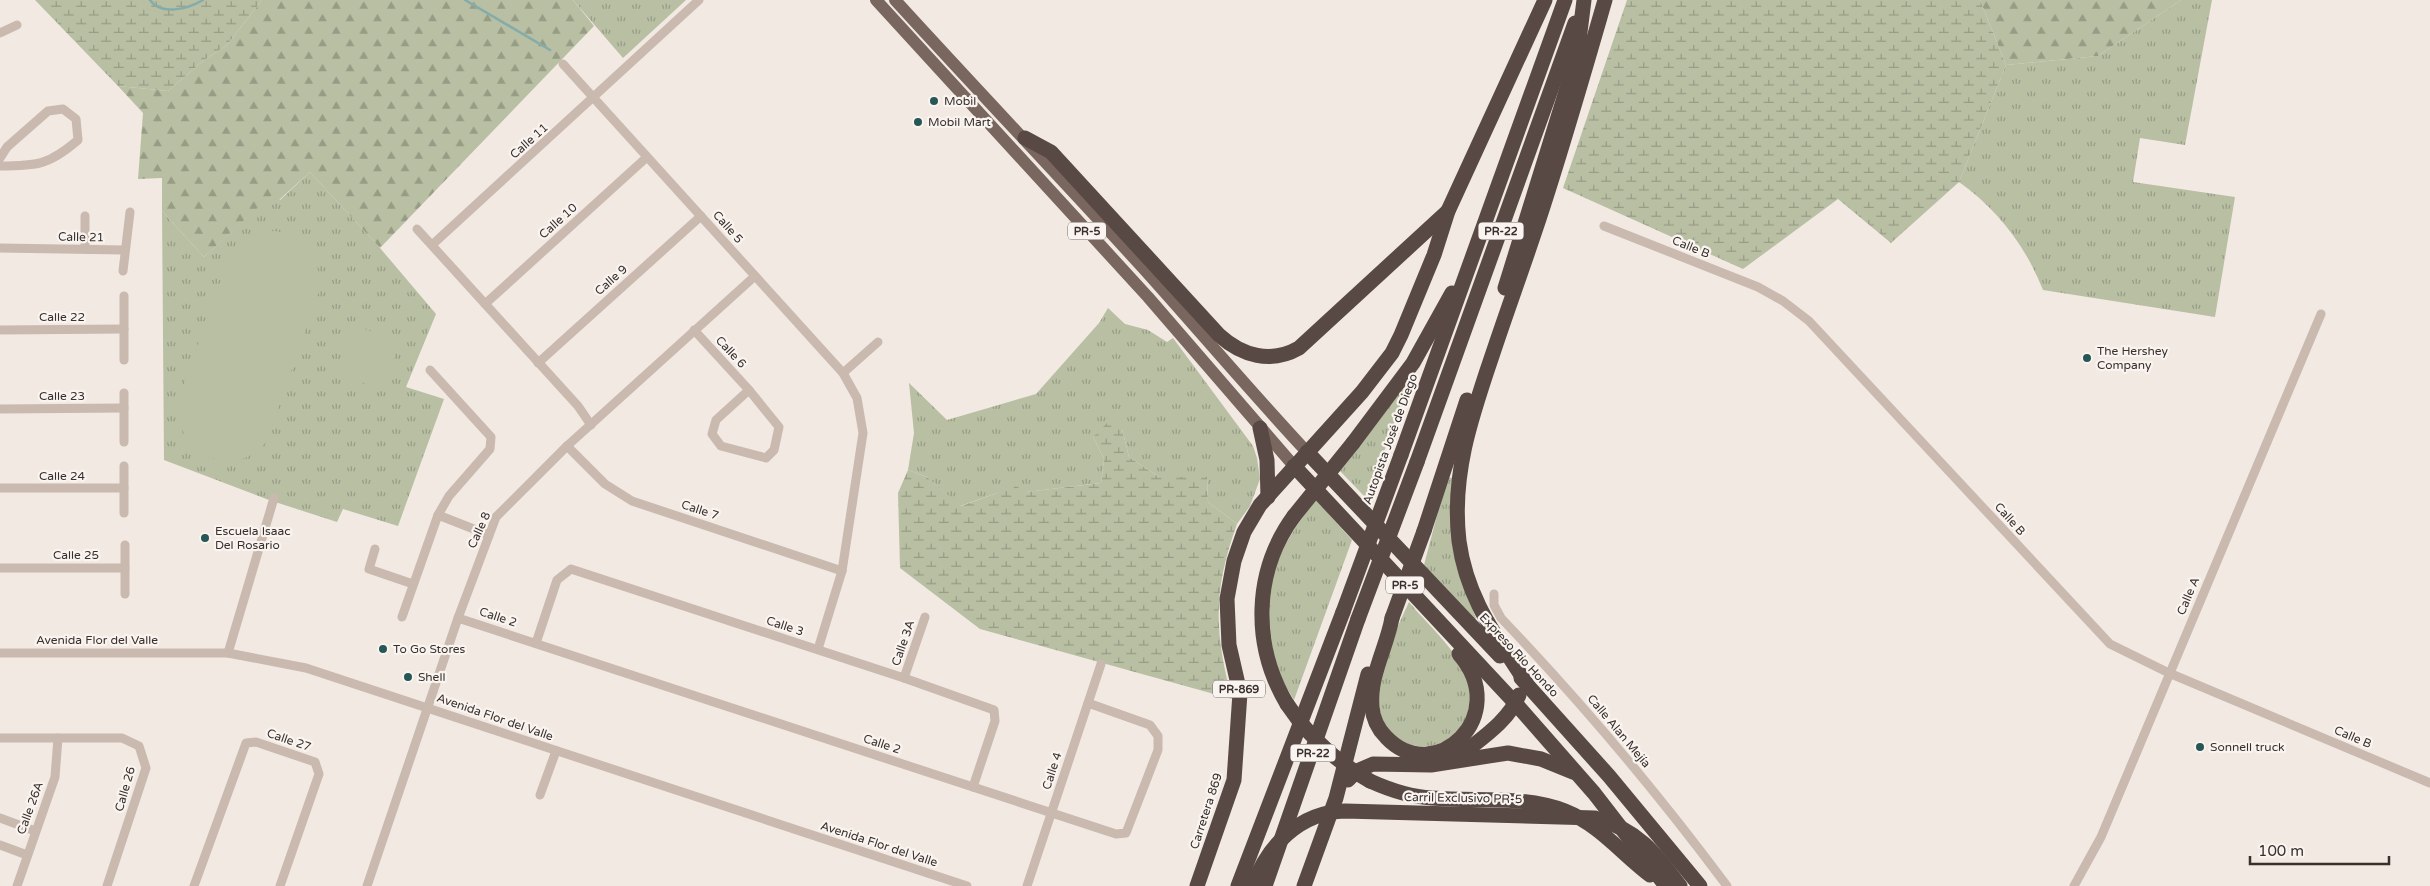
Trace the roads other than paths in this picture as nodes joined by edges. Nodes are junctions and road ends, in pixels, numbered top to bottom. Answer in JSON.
{"nodes":[{"id":1,"x":699,"y":0,"type":"edge"},
{"id":2,"x":876,"y":0,"type":"edge"},
{"id":3,"x":896,"y":0,"type":"edge"},
{"id":4,"x":1545,"y":0,"type":"edge"},
{"id":5,"x":1564,"y":0,"type":"edge"},
{"id":6,"x":1584,"y":0,"type":"edge"},
{"id":7,"x":1605,"y":0,"type":"edge"},
{"id":8,"x":17,"y":25,"type":"dead end"},
{"id":9,"x":0,"y":33,"type":"edge"},
{"id":10,"x":563,"y":64,"type":"dead end"},
{"id":11,"x":594,"y":99,"type":"junction"},
{"id":12,"x":1025,"y":138,"type":"junction"},
{"id":13,"x":647,"y":157,"type":"junction"},
{"id":14,"x":0,"y":158,"type":"edge"},
{"id":15,"x":0,"y":166,"type":"edge"},
{"id":16,"x":1046,"y":185,"type":"junction"},
{"id":17,"x":1448,"y":211,"type":"junction"},
{"id":18,"x":130,"y":212,"type":"dead end"},
{"id":19,"x":85,"y":216,"type":"dead end"},
{"id":20,"x":700,"y":216,"type":"junction"},
{"id":21,"x":1604,"y":226,"type":"dead end"},
{"id":22,"x":417,"y":229,"type":"dead end"},
{"id":23,"x":432,"y":246,"type":"junction"},
{"id":24,"x":1124,"y":247,"type":"junction"},
{"id":25,"x":0,"y":248,"type":"edge"},
{"id":26,"x":85,"y":249,"type":"junction"},
{"id":27,"x":124,"y":250,"type":"junction"},
{"id":28,"x":1471,"y":261,"type":"junction"},
{"id":29,"x":123,"y":271,"type":"dead end"},
{"id":30,"x":755,"y":276,"type":"junction"},
{"id":31,"x":124,"y":296,"type":"dead end"},
{"id":32,"x":485,"y":304,"type":"junction"},
{"id":33,"x":2321,"y":314,"type":"dead end"},
{"id":34,"x":124,"y":329,"type":"junction"},
{"id":35,"x":0,"y":330,"type":"edge"},
{"id":36,"x":694,"y":330,"type":"junction"},
{"id":37,"x":878,"y":342,"type":"dead end"},
{"id":38,"x":124,"y":360,"type":"dead end"},
{"id":39,"x":538,"y":363,"type":"junction"},
{"id":40,"x":430,"y":370,"type":"dead end"},
{"id":41,"x":843,"y":373,"type":"junction"},
{"id":42,"x":749,"y":390,"type":"junction"},
{"id":43,"x":124,"y":394,"type":"dead end"},
{"id":44,"x":124,"y":408,"type":"junction"},
{"id":45,"x":0,"y":409,"type":"edge"},
{"id":46,"x":590,"y":425,"type":"junction"},
{"id":47,"x":1260,"y":428,"type":"junction"},
{"id":48,"x":124,"y":442,"type":"dead end"},
{"id":49,"x":567,"y":446,"type":"junction"},
{"id":50,"x":1307,"y":452,"type":"junction"},
{"id":51,"x":124,"y":466,"type":"dead end"},
{"id":52,"x":1294,"y":466,"type":"junction"},
{"id":53,"x":0,"y":488,"type":"edge"},
{"id":54,"x":124,"y":488,"type":"junction"},
{"id":55,"x":1268,"y":497,"type":"junction"},
{"id":56,"x":274,"y":498,"type":"dead end"},
{"id":57,"x":124,"y":513,"type":"dead end"},
{"id":58,"x":438,"y":515,"type":"junction"},
{"id":59,"x":489,"y":535,"type":"junction"},
{"id":60,"x":125,"y":545,"type":"dead end"},
{"id":61,"x":374,"y":549,"type":"dead end"},
{"id":62,"x":0,"y":568,"type":"edge"},
{"id":63,"x":125,"y":568,"type":"junction"},
{"id":64,"x":842,"y":571,"type":"junction"},
{"id":65,"x":413,"y":584,"type":"junction"},
{"id":66,"x":125,"y":594,"type":"dead end"},
{"id":67,"x":1494,"y":594,"type":"dead end"},
{"id":68,"x":402,"y":616,"type":"dead end"},
{"id":69,"x":925,"y":617,"type":"dead end"},
{"id":70,"x":458,"y":618,"type":"junction"},
{"id":71,"x":1392,"y":618,"type":"junction"},
{"id":72,"x":1444,"y":628,"type":"junction"},
{"id":73,"x":536,"y":643,"type":"junction"},
{"id":74,"x":818,"y":649,"type":"junction"},
{"id":75,"x":0,"y":653,"type":"edge"},
{"id":76,"x":228,"y":653,"type":"junction"},
{"id":77,"x":1101,"y":664,"type":"dead end"},
{"id":78,"x":2169,"y":673,"type":"junction"},
{"id":79,"x":904,"y":678,"type":"junction"},
{"id":80,"x":1524,"y":682,"type":"junction"},
{"id":81,"x":1088,"y":704,"type":"junction"},
{"id":82,"x":1516,"y":704,"type":"junction"},
{"id":83,"x":428,"y":708,"type":"junction"},
{"id":84,"x":0,"y":738,"type":"edge"},
{"id":85,"x":58,"y":738,"type":"junction"},
{"id":86,"x":556,"y":751,"type":"junction"},
{"id":87,"x":1454,"y":761,"type":"junction"},
{"id":88,"x":1577,"y":774,"type":"junction"},
{"id":89,"x":2430,"y":783,"type":"edge"},
{"id":90,"x":973,"y":788,"type":"junction"},
{"id":91,"x":540,"y":795,"type":"dead end"},
{"id":92,"x":1336,"y":798,"type":"junction"},
{"id":93,"x":1051,"y":813,"type":"junction"},
{"id":94,"x":0,"y":818,"type":"edge"},
{"id":95,"x":35,"y":830,"type":"junction"},
{"id":96,"x":0,"y":845,"type":"edge"},
{"id":97,"x":1249,"y":854,"type":"junction"},
{"id":98,"x":27,"y":855,"type":"junction"},
{"id":99,"x":17,"y":886,"type":"edge"},
{"id":100,"x":107,"y":886,"type":"edge"},
{"id":101,"x":194,"y":886,"type":"edge"},
{"id":102,"x":280,"y":886,"type":"edge"},
{"id":103,"x":367,"y":886,"type":"edge"},
{"id":104,"x":967,"y":886,"type":"edge"},
{"id":105,"x":1027,"y":886,"type":"edge"},
{"id":106,"x":1197,"y":886,"type":"edge"},
{"id":107,"x":1232,"y":886,"type":"edge"},
{"id":108,"x":1238,"y":886,"type":"edge"},
{"id":109,"x":1253,"y":886,"type":"edge"},
{"id":110,"x":1265,"y":886,"type":"edge"},
{"id":111,"x":1304,"y":886,"type":"edge"},
{"id":112,"x":1666,"y":886,"type":"edge"},
{"id":113,"x":1680,"y":886,"type":"edge"},
{"id":114,"x":1700,"y":886,"type":"edge"},
{"id":115,"x":1727,"y":886,"type":"edge"},
{"id":116,"x":2074,"y":886,"type":"edge"}],
"edges":[{"from":1,"to":11,"type":"street","name":"Calle 11"},
{"from":2,"to":16,"type":"main road","number":"PR-5"},
{"from":3,"to":12,"type":"main road","number":"PR-5"},
{"from":4,"to":17,"type":"highway","name":"Carretera 869"},
{"from":5,"to":28,"type":"highway","name":"Autopista José de Diego","number":"PR-22"},
{"from":6,"to":71,"type":"highway","bridge":true},
{"from":6,"to":110,"type":"highway","number":"PR-22","bridge":true},
{"from":7,"to":80,"type":"highway"},
{"from":8,"to":9,"type":"street"},
{"from":10,"to":11,"type":"street","name":"Calle 5"},
{"from":11,"to":13,"type":"street","name":"Calle 5"},
{"from":11,"to":23,"type":"street","name":"Calle 11"},
{"from":12,"to":17,"type":"highway"},
{"from":12,"to":24,"type":"main road","number":"PR-5"},
{"from":13,"to":20,"type":"street","name":"Calle 5"},
{"from":13,"to":32,"type":"street","name":"Calle 10"},
{"from":14,"to":15,"type":"street"},
{"from":16,"to":24,"type":"main road"},
{"from":16,"to":47,"type":"main road","number":"PR-5"},
{"from":17,"to":50,"type":"highway","name":"Carretera 869"},
{"from":18,"to":27,"type":"street"},
{"from":19,"to":26,"type":"street"},
{"from":20,"to":30,"type":"street","name":"Calle 5"},
{"from":20,"to":39,"type":"street","name":"Calle 9"},
{"from":21,"to":78,"type":"street","name":"Calle B"},
{"from":22,"to":23,"type":"street"},
{"from":23,"to":32,"type":"street"},
{"from":24,"to":50,"type":"main road","number":"PR-5"},
{"from":25,"to":26,"type":"street","name":"Calle 21"},
{"from":26,"to":27,"type":"street","name":"Calle 21"},
{"from":27,"to":29,"type":"street"},
{"from":28,"to":97,"type":"highway","name":"Autopista José de Diego","number":"PR-22","bridge":true},
{"from":28,"to":112,"type":"highway","bridge":true},
{"from":30,"to":36,"type":"street","name":"Calle 8"},
{"from":30,"to":41,"type":"street","name":"Calle 5"},
{"from":31,"to":34,"type":"street"},
{"from":32,"to":39,"type":"street"},
{"from":33,"to":78,"type":"street","name":"Calle A"},
{"from":34,"to":35,"type":"street","name":"Calle 22"},
{"from":34,"to":38,"type":"street"},
{"from":36,"to":42,"type":"street","name":"Calle 6"},
{"from":36,"to":46,"type":"street","name":"Calle 8"},
{"from":37,"to":41,"type":"street"},
{"from":39,"to":46,"type":"street"},
{"from":40,"to":58,"type":"street"},
{"from":41,"to":64,"type":"street","name":"Calle 5"},
{"from":42,"to":42,"type":"street","name":"Calle 6"},
{"from":43,"to":44,"type":"street"},
{"from":44,"to":45,"type":"street","name":"Calle 23"},
{"from":44,"to":48,"type":"street"},
{"from":46,"to":49,"type":"street","name":"Calle 8"},
{"from":47,"to":52,"type":"main road","number":"PR-5"},
{"from":47,"to":55,"type":"highway"},
{"from":49,"to":59,"type":"street","name":"Calle 8"},
{"from":49,"to":64,"type":"street","name":"Calle 7"},
{"from":50,"to":52,"type":"highway","name":"Carretera 869"},
{"from":50,"to":80,"type":"highway","name":"Expreso Río Hondo","number":"PR-5"},
{"from":51,"to":54,"type":"street"},
{"from":52,"to":55,"type":"highway","name":"Carretera 869","number":"PR-869"},
{"from":52,"to":72,"type":"highway","number":"PR-5"},
{"from":53,"to":54,"type":"street","name":"Calle 24"},
{"from":54,"to":57,"type":"street"},
{"from":55,"to":106,"type":"highway","name":"Carretera 869","number":"PR-869"},
{"from":56,"to":76,"type":"street"},
{"from":58,"to":59,"type":"street"},
{"from":58,"to":65,"type":"street"},
{"from":59,"to":70,"type":"street","name":"Calle 8"},
{"from":60,"to":63,"type":"street"},
{"from":61,"to":65,"type":"street"},
{"from":62,"to":63,"type":"street","name":"Calle 25"},
{"from":63,"to":66,"type":"street"},
{"from":64,"to":74,"type":"street","name":"Calle 5"},
{"from":65,"to":68,"type":"street"},
{"from":67,"to":115,"type":"street","name":"Calle Alan Mejía"},
{"from":69,"to":79,"type":"street","name":"Calle 3A"},
{"from":70,"to":73,"type":"street","name":"Calle 2"},
{"from":70,"to":83,"type":"street","name":"Calle 8"},
{"from":71,"to":72,"type":"highway"},
{"from":71,"to":92,"type":"highway"},
{"from":72,"to":82,"type":"highway","number":"PR-5"},
{"from":73,"to":74,"type":"street","name":"Calle 3"},
{"from":73,"to":90,"type":"street","name":"Calle 2"},
{"from":74,"to":79,"type":"street","name":"Calle 3"},
{"from":75,"to":76,"type":"street","name":"Avenida Flor del Valle"},
{"from":76,"to":83,"type":"street","name":"Avenida Flor del Valle"},
{"from":77,"to":81,"type":"street","name":"Calle 4"},
{"from":78,"to":89,"type":"street","name":"Calle B"},
{"from":78,"to":116,"type":"street","name":"Calle A"},
{"from":79,"to":90,"type":"street","name":"Calle 3"},
{"from":80,"to":82,"type":"highway"},
{"from":80,"to":114,"type":"highway","name":"Expreso Río Hondo","number":"PR-5"},
{"from":81,"to":93,"type":"street","name":"Calle 4"},
{"from":81,"to":93,"type":"street","name":"Calle 2"},
{"from":82,"to":87,"type":"highway"},
{"from":82,"to":88,"type":"highway","number":"PR-5"},
{"from":83,"to":86,"type":"street","name":"Avenida Flor del Valle"},
{"from":83,"to":103,"type":"street","name":"Calle 8"},
{"from":84,"to":85,"type":"street","name":"Calle 26"},
{"from":85,"to":95,"type":"street","name":"Calle 26A"},
{"from":85,"to":100,"type":"street","name":"Calle 26"},
{"from":86,"to":91,"type":"street"},
{"from":86,"to":104,"type":"street","name":"Avenida Flor del Valle"},
{"from":87,"to":88,"type":"highway"},
{"from":87,"to":92,"type":"highway"},
{"from":88,"to":112,"type":"highway","number":"PR-5"},
{"from":90,"to":93,"type":"street","name":"Calle 2"},
{"from":92,"to":111,"type":"highway"},
{"from":93,"to":105,"type":"street","name":"Calle 4"},
{"from":94,"to":95,"type":"street"},
{"from":95,"to":98,"type":"street","name":"Calle 26A"},
{"from":96,"to":98,"type":"street"},
{"from":97,"to":107,"type":"highway"},
{"from":97,"to":108,"type":"highway","name":"Autopista José de Diego","number":"PR-22"},
{"from":98,"to":99,"type":"street","name":"Calle 26A"},
{"from":101,"to":102,"type":"street","name":"Calle 27"},
{"from":109,"to":113,"type":"highway","name":"Carril Exclusivo PR-5","bridge":true}]}
